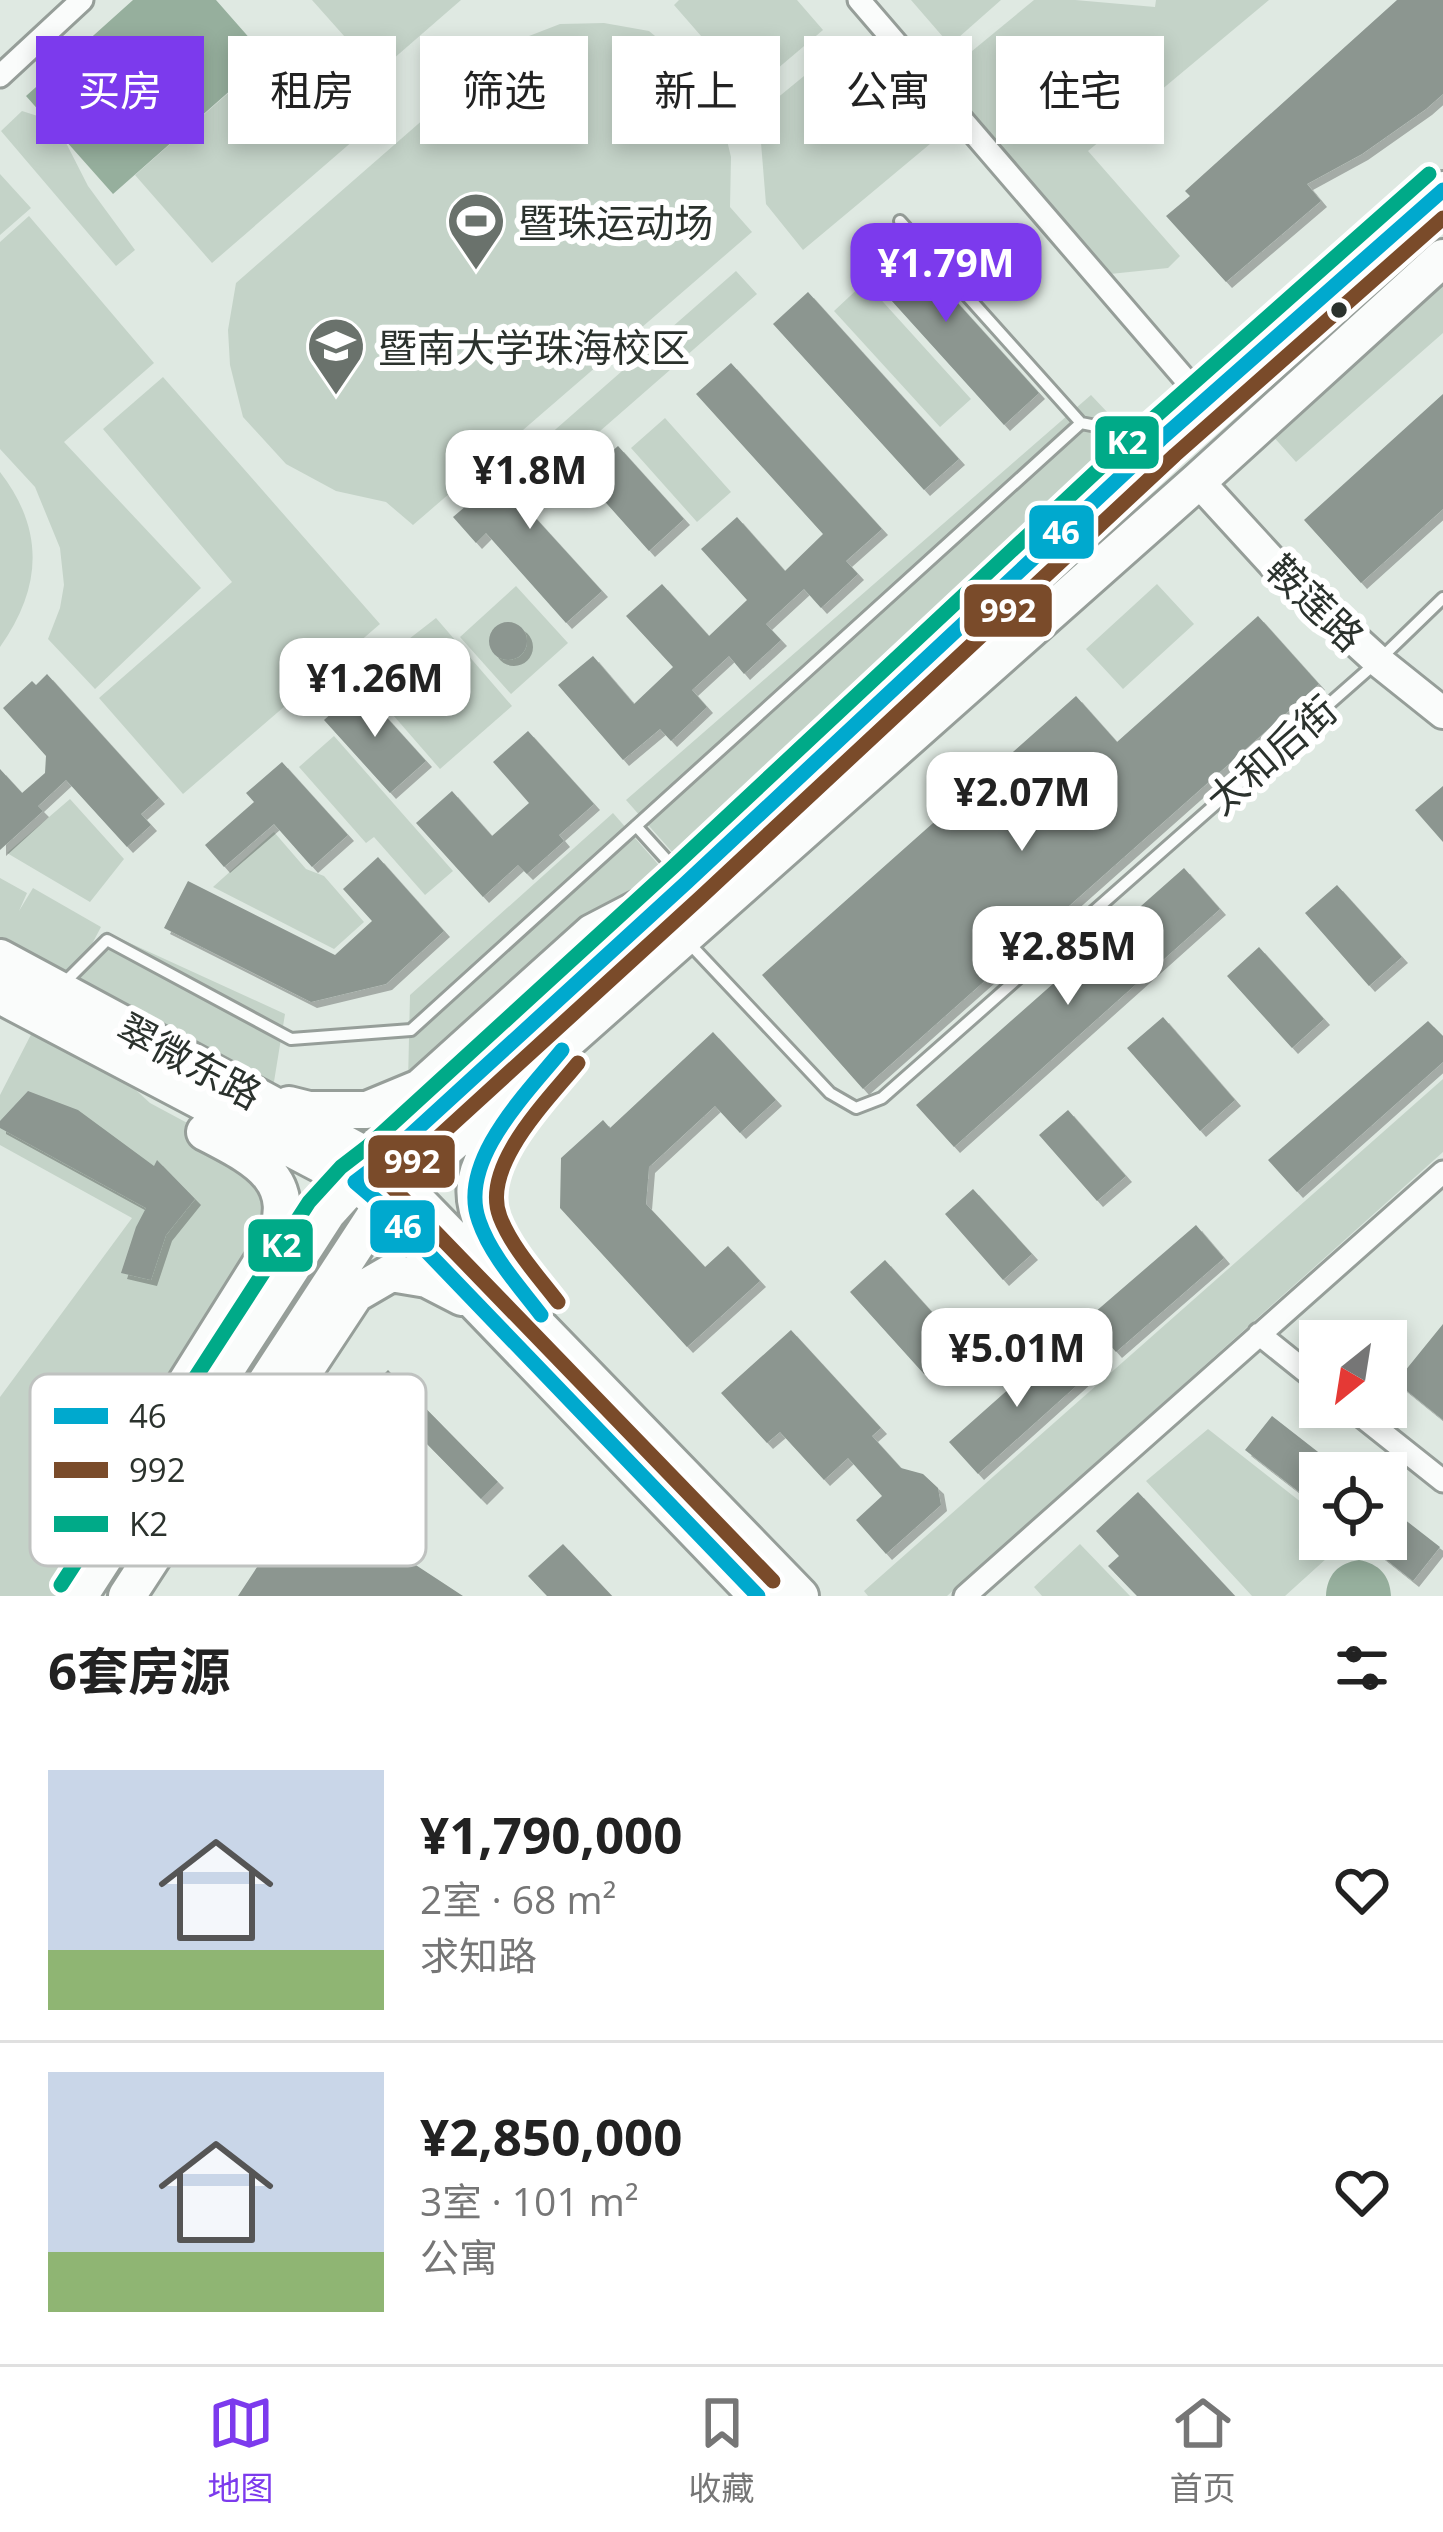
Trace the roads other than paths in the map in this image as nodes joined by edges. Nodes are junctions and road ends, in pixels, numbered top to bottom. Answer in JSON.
{"nodes":[{"id":1,"x":82,"y":0,"type":"edge"},
{"id":2,"x":859,"y":0,"type":"edge"},
{"id":3,"x":0,"y":76,"type":"edge"},
{"id":4,"x":1443,"y":190,"type":"edge"},
{"id":5,"x":900,"y":221,"type":"dead end"},
{"id":6,"x":1443,"y":258,"type":"edge"},
{"id":7,"x":1204,"y":401,"type":"junction"},
{"id":8,"x":1081,"y":423,"type":"junction"},
{"id":9,"x":1162,"y":439,"type":"junction"},
{"id":10,"x":1198,"y":481,"type":"junction"},
{"id":11,"x":1443,"y":598,"type":"edge"},
{"id":12,"x":1378,"y":661,"type":"junction"},
{"id":13,"x":1443,"y":713,"type":"edge"},
{"id":14,"x":636,"y":826,"type":"junction"},
{"id":15,"x":687,"y":882,"type":"junction"},
{"id":16,"x":684,"y":938,"type":"junction"},
{"id":17,"x":0,"y":958,"type":"edge"},
{"id":18,"x":58,"y":988,"type":"junction"},
{"id":19,"x":0,"y":995,"type":"edge"},
{"id":20,"x":575,"y":1034,"type":"junction"},
{"id":21,"x":78,"y":1037,"type":"junction"},
{"id":22,"x":257,"y":1096,"type":"junction"},
{"id":23,"x":1443,"y":1172,"type":"edge"},
{"id":24,"x":380,"y":1184,"type":"junction"},
{"id":25,"x":478,"y":1305,"type":"junction"},
{"id":26,"x":1259,"y":1334,"type":"junction"},
{"id":27,"x":577,"y":1366,"type":"junction"},
{"id":28,"x":1299,"y":1366,"type":"edge"},
{"id":29,"x":192,"y":1374,"type":"edge"},
{"id":30,"x":223,"y":1374,"type":"edge"},
{"id":31,"x":263,"y":1374,"type":"edge"},
{"id":32,"x":302,"y":1374,"type":"edge"},
{"id":33,"x":1377,"y":1428,"type":"edge"},
{"id":34,"x":1443,"y":1480,"type":"edge"},
{"id":35,"x":91,"y":1566,"type":"edge"},
{"id":36,"x":99,"y":1566,"type":"edge"},
{"id":37,"x":145,"y":1566,"type":"edge"},
{"id":38,"x":167,"y":1566,"type":"edge"},
{"id":39,"x":80,"y":1595,"type":"edge"},
{"id":40,"x":127,"y":1596,"type":"edge"},
{"id":41,"x":140,"y":1596,"type":"edge"},
{"id":42,"x":758,"y":1596,"type":"edge"},
{"id":43,"x":800,"y":1596,"type":"edge"},
{"id":44,"x":965,"y":1596,"type":"edge"}],
"edges":[{"from":1,"to":3,"type":"street"},
{"from":2,"to":7,"type":"street"},
{"from":4,"to":7,"type":"main road"},
{"from":5,"to":8,"type":"lane"},
{"from":6,"to":10,"type":"main road"},
{"from":7,"to":9,"type":"main road"},
{"from":8,"to":9,"type":"lane"},
{"from":8,"to":14,"type":"lane"},
{"from":9,"to":15,"type":"main road"},
{"from":10,"to":12,"type":"street","name":"鞍莲路"},
{"from":10,"to":16,"type":"main road"},
{"from":11,"to":12,"type":"lane"},
{"from":12,"to":13,"type":"street","name":"鞍莲路"},
{"from":12,"to":16,"type":"lane","name":"太和后街"},
{"from":14,"to":15,"type":"lane"},
{"from":14,"to":18,"type":"lane"},
{"from":15,"to":22,"type":"main road"},
{"from":15,"to":24,"type":"main road"},
{"from":16,"to":20,"type":"main road"},
{"from":17,"to":18,"type":"main road","name":"翠微东路"},
{"from":18,"to":22,"type":"main road","name":"翠微东路"},
{"from":19,"to":21,"type":"main road","name":"翠微东路"},
{"from":20,"to":24,"type":"main road"},
{"from":20,"to":27,"type":"main road"},
{"from":21,"to":24,"type":"main road","name":"翠微东路"},
{"from":21,"to":29,"type":"main road"},
{"from":22,"to":24,"type":"main road","name":"翠微东路"},
{"from":23,"to":26,"type":"street"},
{"from":24,"to":25,"type":"main road"},
{"from":24,"to":27,"type":"main road"},
{"from":24,"to":30,"type":"main road"},
{"from":24,"to":31,"type":"main road"},
{"from":25,"to":32,"type":"main road"},
{"from":25,"to":42,"type":"main road"},
{"from":26,"to":28,"type":"street"},
{"from":26,"to":44,"type":"street"},
{"from":27,"to":43,"type":"main road"},
{"from":33,"to":34,"type":"street"},
{"from":35,"to":39,"type":"main road"},
{"from":36,"to":39,"type":"main road"},
{"from":37,"to":40,"type":"main road"},
{"from":38,"to":41,"type":"main road"}]}
